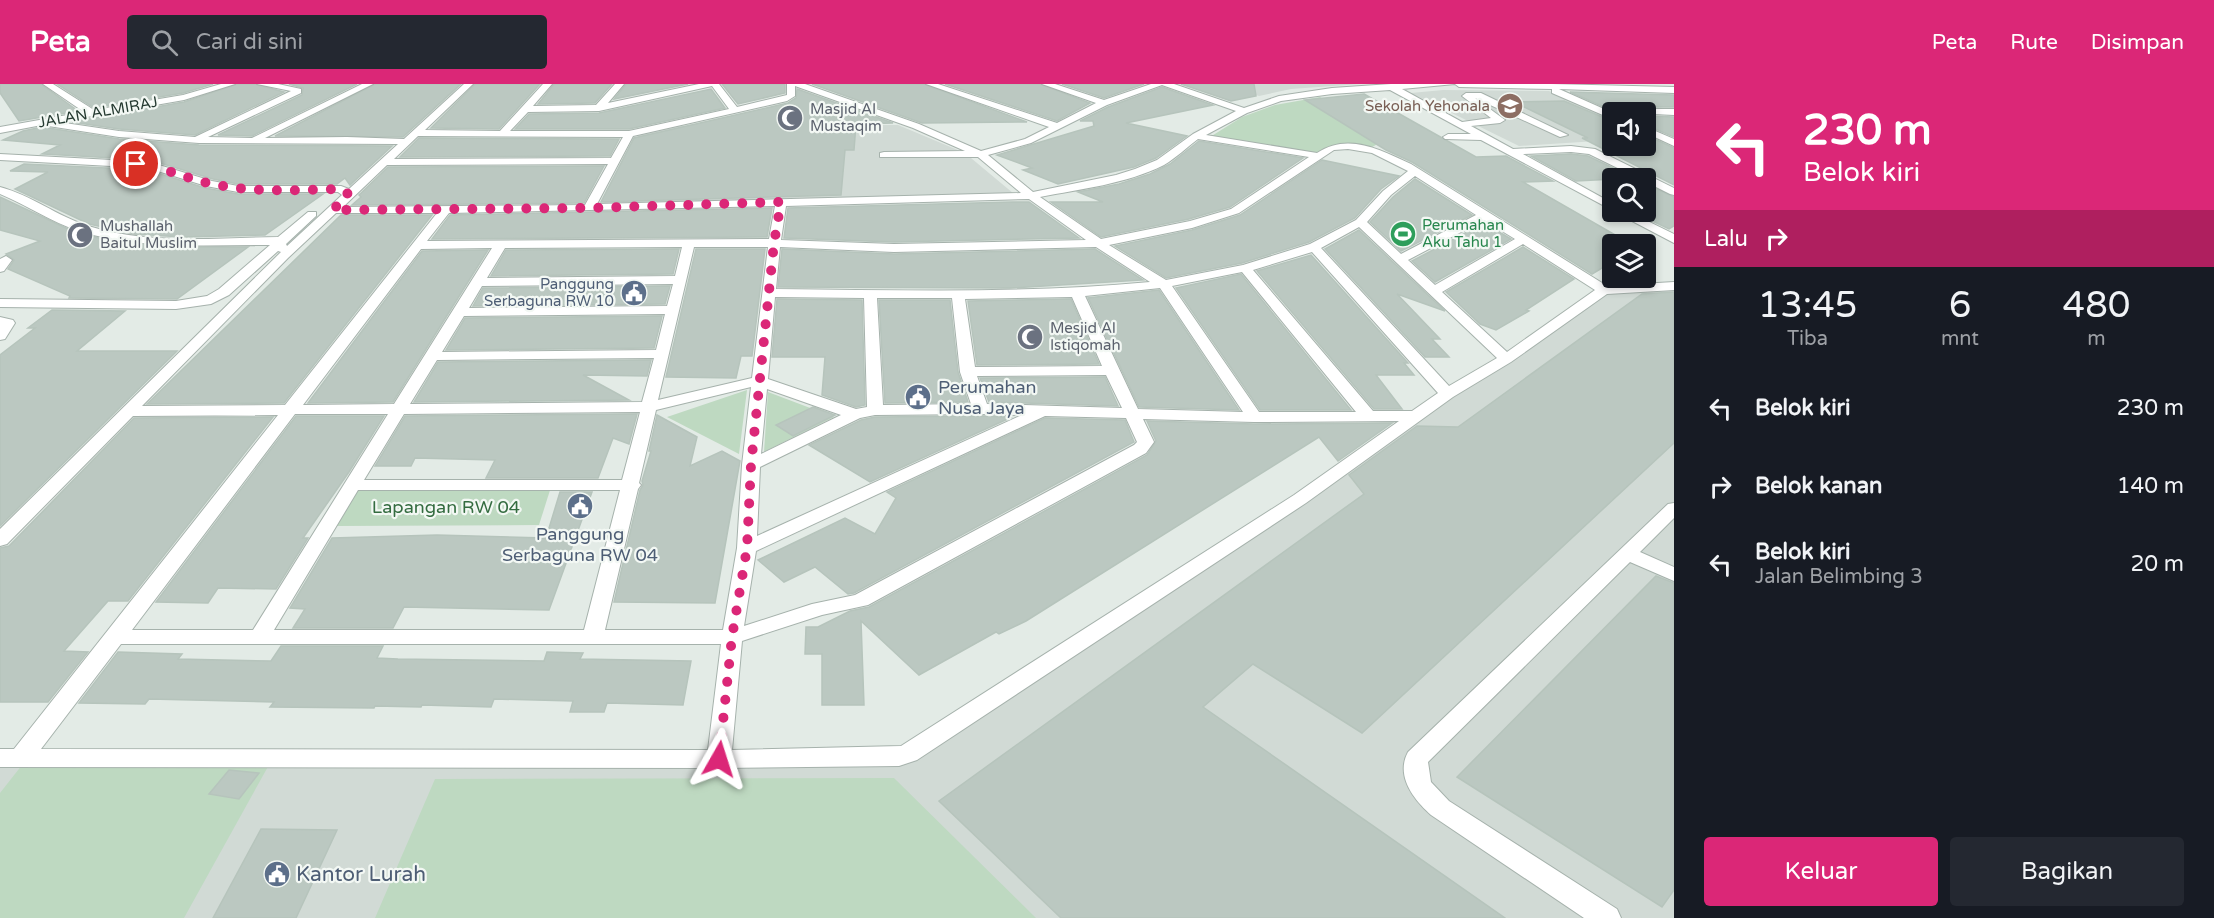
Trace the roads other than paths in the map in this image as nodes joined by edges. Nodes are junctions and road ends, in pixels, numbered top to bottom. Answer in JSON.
{"nodes":[{"id":1,"x":47,"y":84,"type":"edge"},
{"id":2,"x":231,"y":84,"type":"edge"},
{"id":3,"x":261,"y":84,"type":"edge"},
{"id":4,"x":369,"y":84,"type":"edge"},
{"id":5,"x":456,"y":84,"type":"edge"},
{"id":6,"x":469,"y":84,"type":"edge"},
{"id":7,"x":548,"y":84,"type":"edge"},
{"id":8,"x":620,"y":84,"type":"edge"},
{"id":9,"x":713,"y":84,"type":"edge"},
{"id":10,"x":791,"y":84,"type":"edge"},
{"id":11,"x":797,"y":84,"type":"edge"},
{"id":12,"x":930,"y":84,"type":"edge"},
{"id":13,"x":960,"y":84,"type":"edge"},
{"id":14,"x":1046,"y":84,"type":"edge"},
{"id":15,"x":1159,"y":84,"type":"edge"},
{"id":16,"x":1451,"y":84,"type":"edge"},
{"id":17,"x":1459,"y":84,"type":"edge"},
{"id":18,"x":1389,"y":85,"type":"edge"},
{"id":19,"x":1543,"y":86,"type":"edge"},
{"id":20,"x":678,"y":88,"type":"edge"},
{"id":21,"x":1674,"y":90,"type":"edge"},
{"id":22,"x":964,"y":94,"type":"junction"},
{"id":23,"x":1104,"y":103,"type":"junction"},
{"id":24,"x":599,"y":108,"type":"junction"},
{"id":25,"x":525,"y":109,"type":"junction"},
{"id":26,"x":735,"y":111,"type":"junction"},
{"id":27,"x":1244,"y":111,"type":"junction"},
{"id":28,"x":1602,"y":111,"type":"edge"},
{"id":29,"x":90,"y":112,"type":"junction"},
{"id":30,"x":1674,"y":112,"type":"edge"},
{"id":31,"x":1656,"y":113,"type":"edge"},
{"id":32,"x":39,"y":122,"type":"junction"},
{"id":33,"x":1458,"y":125,"type":"junction"},
{"id":34,"x":1056,"y":126,"type":"junction"},
{"id":35,"x":0,"y":130,"type":"edge"},
{"id":36,"x":503,"y":133,"type":"junction"},
{"id":37,"x":629,"y":134,"type":"junction"},
{"id":38,"x":1563,"y":135,"type":"dead end"},
{"id":39,"x":1656,"y":135,"type":"edge"},
{"id":40,"x":1196,"y":136,"type":"junction"},
{"id":41,"x":1448,"y":137,"type":"dead end"},
{"id":42,"x":1479,"y":137,"type":"junction"},
{"id":43,"x":198,"y":139,"type":"junction"},
{"id":44,"x":403,"y":139,"type":"junction"},
{"id":45,"x":252,"y":141,"type":"junction"},
{"id":46,"x":1674,"y":143,"type":"edge"},
{"id":47,"x":1510,"y":152,"type":"junction"},
{"id":48,"x":980,"y":154,"type":"junction"},
{"id":49,"x":884,"y":155,"type":"dead end"},
{"id":50,"x":1318,"y":156,"type":"junction"},
{"id":51,"x":0,"y":157,"type":"edge"},
{"id":52,"x":614,"y":161,"type":"junction"},
{"id":53,"x":383,"y":162,"type":"junction"},
{"id":54,"x":1414,"y":171,"type":"junction"},
{"id":55,"x":0,"y":190,"type":"edge"},
{"id":56,"x":1656,"y":190,"type":"edge"},
{"id":57,"x":345,"y":191,"type":"junction"},
{"id":58,"x":1671,"y":191,"type":"edge"},
{"id":59,"x":1602,"y":192,"type":"edge"},
{"id":60,"x":1586,"y":193,"type":"junction"},
{"id":61,"x":1031,"y":196,"type":"junction"},
{"id":62,"x":781,"y":202,"type":"junction"},
{"id":63,"x":1602,"y":202,"type":"edge"},
{"id":64,"x":589,"y":208,"type":"junction"},
{"id":65,"x":333,"y":210,"type":"junction"},
{"id":66,"x":445,"y":210,"type":"junction"},
{"id":67,"x":1486,"y":214,"type":"junction"},
{"id":68,"x":1360,"y":222,"type":"junction"},
{"id":69,"x":1641,"y":222,"type":"edge"},
{"id":70,"x":1672,"y":237,"type":"edge"},
{"id":71,"x":1523,"y":239,"type":"junction"},
{"id":72,"x":774,"y":243,"type":"junction"},
{"id":73,"x":1099,"y":243,"type":"junction"},
{"id":74,"x":501,"y":244,"type":"junction"},
{"id":75,"x":690,"y":244,"type":"junction"},
{"id":76,"x":418,"y":245,"type":"junction"},
{"id":77,"x":1314,"y":247,"type":"junction"},
{"id":78,"x":281,"y":248,"type":"junction"},
{"id":79,"x":1400,"y":259,"type":"junction"},
{"id":80,"x":1245,"y":268,"type":"junction"},
{"id":81,"x":681,"y":280,"type":"junction"},
{"id":82,"x":478,"y":282,"type":"junction"},
{"id":83,"x":1164,"y":284,"type":"junction"},
{"id":84,"x":1674,"y":286,"type":"edge"},
{"id":85,"x":1604,"y":290,"type":"junction"},
{"id":86,"x":1434,"y":291,"type":"junction"},
{"id":87,"x":768,"y":293,"type":"junction"},
{"id":88,"x":870,"y":293,"type":"junction"},
{"id":89,"x":1077,"y":293,"type":"junction"},
{"id":90,"x":958,"y":295,"type":"junction"},
{"id":91,"x":0,"y":303,"type":"edge"},
{"id":92,"x":673,"y":310,"type":"junction"},
{"id":93,"x":459,"y":312,"type":"junction"},
{"id":94,"x":0,"y":321,"type":"edge"},
{"id":95,"x":0,"y":336,"type":"edge"},
{"id":96,"x":663,"y":354,"type":"junction"},
{"id":97,"x":432,"y":356,"type":"junction"},
{"id":98,"x":1506,"y":359,"type":"junction"},
{"id":99,"x":1111,"y":370,"type":"junction"},
{"id":100,"x":968,"y":372,"type":"junction"},
{"id":101,"x":759,"y":381,"type":"junction"},
{"id":102,"x":1447,"y":394,"type":"junction"},
{"id":103,"x":650,"y":407,"type":"junction"},
{"id":104,"x":396,"y":410,"type":"junction"},
{"id":105,"x":875,"y":410,"type":"junction"},
{"id":106,"x":981,"y":410,"type":"junction"},
{"id":107,"x":127,"y":411,"type":"junction"},
{"id":108,"x":289,"y":411,"type":"junction"},
{"id":109,"x":1044,"y":411,"type":"junction"},
{"id":110,"x":855,"y":414,"type":"junction"},
{"id":111,"x":1132,"y":414,"type":"junction"},
{"id":112,"x":1368,"y":416,"type":"junction"},
{"id":113,"x":1418,"y":416,"type":"junction"},
{"id":114,"x":1254,"y":417,"type":"junction"},
{"id":115,"x":751,"y":465,"type":"junction"},
{"id":116,"x":353,"y":485,"type":"junction"},
{"id":117,"x":632,"y":485,"type":"junction"},
{"id":118,"x":1674,"y":508,"type":"edge"},
{"id":119,"x":0,"y":540,"type":"edge"},
{"id":120,"x":747,"y":548,"type":"junction"},
{"id":121,"x":1627,"y":553,"type":"junction"},
{"id":122,"x":1674,"y":575,"type":"edge"},
{"id":123,"x":593,"y":635,"type":"junction"},
{"id":124,"x":113,"y":637,"type":"junction"},
{"id":125,"x":259,"y":637,"type":"junction"},
{"id":126,"x":732,"y":637,"type":"junction"},
{"id":127,"x":10,"y":758,"type":"edge"},
{"id":128,"x":719,"y":759,"type":"junction"},
{"id":129,"x":1606,"y":918,"type":"edge"}],
"edges":[{"from":1,"to":29,"type":"street"},
{"from":2,"to":29,"type":"street","name":"JALAN ALMIRAJ"},
{"from":3,"to":43,"type":"street"},
{"from":4,"to":45,"type":"street"},
{"from":5,"to":44,"type":"street"},
{"from":6,"to":44,"type":"street"},
{"from":7,"to":25,"type":"street"},
{"from":8,"to":24,"type":"street"},
{"from":9,"to":20,"type":"street"},
{"from":9,"to":26,"type":"street"},
{"from":10,"to":26,"type":"street"},
{"from":11,"to":48,"type":"street"},
{"from":12,"to":22,"type":"street"},
{"from":13,"to":22,"type":"street"},
{"from":14,"to":23,"type":"street"},
{"from":15,"to":23,"type":"street"},
{"from":15,"to":27,"type":"street"},
{"from":16,"to":18,"type":"street"},
{"from":17,"to":19,"type":"street"},
{"from":18,"to":27,"type":"street"},
{"from":18,"to":33,"type":"street"},
{"from":19,"to":21,"type":"street"},
{"from":19,"to":28,"type":"street"},
{"from":20,"to":24,"type":"street"},
{"from":22,"to":34,"type":"street"},
{"from":23,"to":34,"type":"street"},
{"from":24,"to":25,"type":"street"},
{"from":25,"to":36,"type":"street"},
{"from":26,"to":37,"type":"street"},
{"from":27,"to":40,"type":"street"},
{"from":29,"to":32,"type":"street","name":"JALAN ALMIRAJ"},
{"from":30,"to":31,"type":"street"},
{"from":32,"to":35,"type":"street","name":"JALAN ALMIRAJ"},
{"from":32,"to":43,"type":"street"},
{"from":33,"to":38,"type":"street"},
{"from":33,"to":42,"type":"street"},
{"from":34,"to":48,"type":"street"},
{"from":36,"to":37,"type":"street"},
{"from":36,"to":44,"type":"street"},
{"from":37,"to":52,"type":"street"},
{"from":39,"to":46,"type":"street"},
{"from":40,"to":50,"type":"street"},
{"from":40,"to":61,"type":"street"},
{"from":41,"to":42,"type":"street"},
{"from":42,"to":47,"type":"street"},
{"from":43,"to":45,"type":"street"},
{"from":44,"to":45,"type":"street"},
{"from":44,"to":53,"type":"street"},
{"from":44,"to":57,"type":"street"},
{"from":47,"to":58,"type":"street"},
{"from":47,"to":60,"type":"street"},
{"from":48,"to":49,"type":"street"},
{"from":48,"to":61,"type":"street"},
{"from":50,"to":54,"type":"street"},
{"from":50,"to":73,"type":"street"},
{"from":51,"to":57,"type":"street"},
{"from":52,"to":53,"type":"street"},
{"from":52,"to":64,"type":"street"},
{"from":53,"to":57,"type":"street"},
{"from":54,"to":67,"type":"street"},
{"from":54,"to":68,"type":"street"},
{"from":55,"to":78,"type":"street"},
{"from":56,"to":58,"type":"street"},
{"from":57,"to":65,"type":"street"},
{"from":57,"to":78,"type":"street"},
{"from":59,"to":60,"type":"street"},
{"from":60,"to":63,"type":"street"},
{"from":61,"to":62,"type":"street"},
{"from":61,"to":73,"type":"street"},
{"from":62,"to":64,"type":"street"},
{"from":62,"to":72,"type":"street"},
{"from":64,"to":66,"type":"street"},
{"from":65,"to":66,"type":"street"},
{"from":65,"to":78,"type":"street"},
{"from":66,"to":76,"type":"street"},
{"from":67,"to":71,"type":"street"},
{"from":67,"to":79,"type":"street"},
{"from":68,"to":77,"type":"street"},
{"from":68,"to":79,"type":"street"},
{"from":69,"to":70,"type":"street"},
{"from":71,"to":85,"type":"street"},
{"from":71,"to":86,"type":"street"},
{"from":72,"to":73,"type":"street"},
{"from":72,"to":75,"type":"street"},
{"from":72,"to":87,"type":"street"},
{"from":73,"to":83,"type":"street"},
{"from":74,"to":75,"type":"street"},
{"from":74,"to":76,"type":"street"},
{"from":74,"to":82,"type":"street"},
{"from":75,"to":81,"type":"street"},
{"from":76,"to":108,"type":"street"},
{"from":77,"to":80,"type":"street"},
{"from":77,"to":102,"type":"street"},
{"from":78,"to":91,"type":"street"},
{"from":78,"to":107,"type":"street"},
{"from":79,"to":86,"type":"street"},
{"from":80,"to":83,"type":"street"},
{"from":80,"to":112,"type":"street"},
{"from":81,"to":82,"type":"street"},
{"from":81,"to":92,"type":"street"},
{"from":82,"to":93,"type":"street"},
{"from":83,"to":89,"type":"street"},
{"from":83,"to":114,"type":"street"},
{"from":84,"to":85,"type":"street"},
{"from":85,"to":98,"type":"street"},
{"from":86,"to":98,"type":"street"},
{"from":87,"to":88,"type":"street"},
{"from":87,"to":101,"type":"street"},
{"from":88,"to":90,"type":"street"},
{"from":88,"to":105,"type":"street"},
{"from":89,"to":90,"type":"street"},
{"from":89,"to":99,"type":"street"},
{"from":90,"to":100,"type":"street"},
{"from":92,"to":93,"type":"street"},
{"from":92,"to":96,"type":"street"},
{"from":93,"to":97,"type":"street"},
{"from":94,"to":95,"type":"street"},
{"from":96,"to":97,"type":"street"},
{"from":96,"to":103,"type":"street"},
{"from":97,"to":104,"type":"street"},
{"from":98,"to":102,"type":"street"},
{"from":99,"to":100,"type":"street"},
{"from":99,"to":111,"type":"street"},
{"from":100,"to":106,"type":"street"},
{"from":101,"to":103,"type":"street"},
{"from":101,"to":110,"type":"street"},
{"from":101,"to":115,"type":"street"},
{"from":102,"to":113,"type":"street"},
{"from":103,"to":104,"type":"street"},
{"from":103,"to":117,"type":"street"},
{"from":104,"to":108,"type":"street"},
{"from":104,"to":116,"type":"street"},
{"from":105,"to":106,"type":"street"},
{"from":105,"to":110,"type":"street"},
{"from":106,"to":109,"type":"street"},
{"from":107,"to":108,"type":"street"},
{"from":107,"to":119,"type":"street"},
{"from":108,"to":124,"type":"street"},
{"from":109,"to":111,"type":"street"},
{"from":109,"to":120,"type":"street"},
{"from":110,"to":115,"type":"street"},
{"from":111,"to":114,"type":"street"},
{"from":111,"to":126,"type":"street"},
{"from":112,"to":113,"type":"street"},
{"from":112,"to":114,"type":"street"},
{"from":113,"to":128,"type":"street"},
{"from":115,"to":120,"type":"street"},
{"from":116,"to":117,"type":"street"},
{"from":116,"to":125,"type":"street"},
{"from":117,"to":123,"type":"street"},
{"from":118,"to":121,"type":"street"},
{"from":120,"to":126,"type":"street"},
{"from":121,"to":122,"type":"street"},
{"from":121,"to":129,"type":"street"},
{"from":123,"to":125,"type":"street"},
{"from":123,"to":126,"type":"street"},
{"from":124,"to":125,"type":"street"},
{"from":124,"to":127,"type":"street"},
{"from":126,"to":128,"type":"street"},
{"from":127,"to":128,"type":"street"}]}
